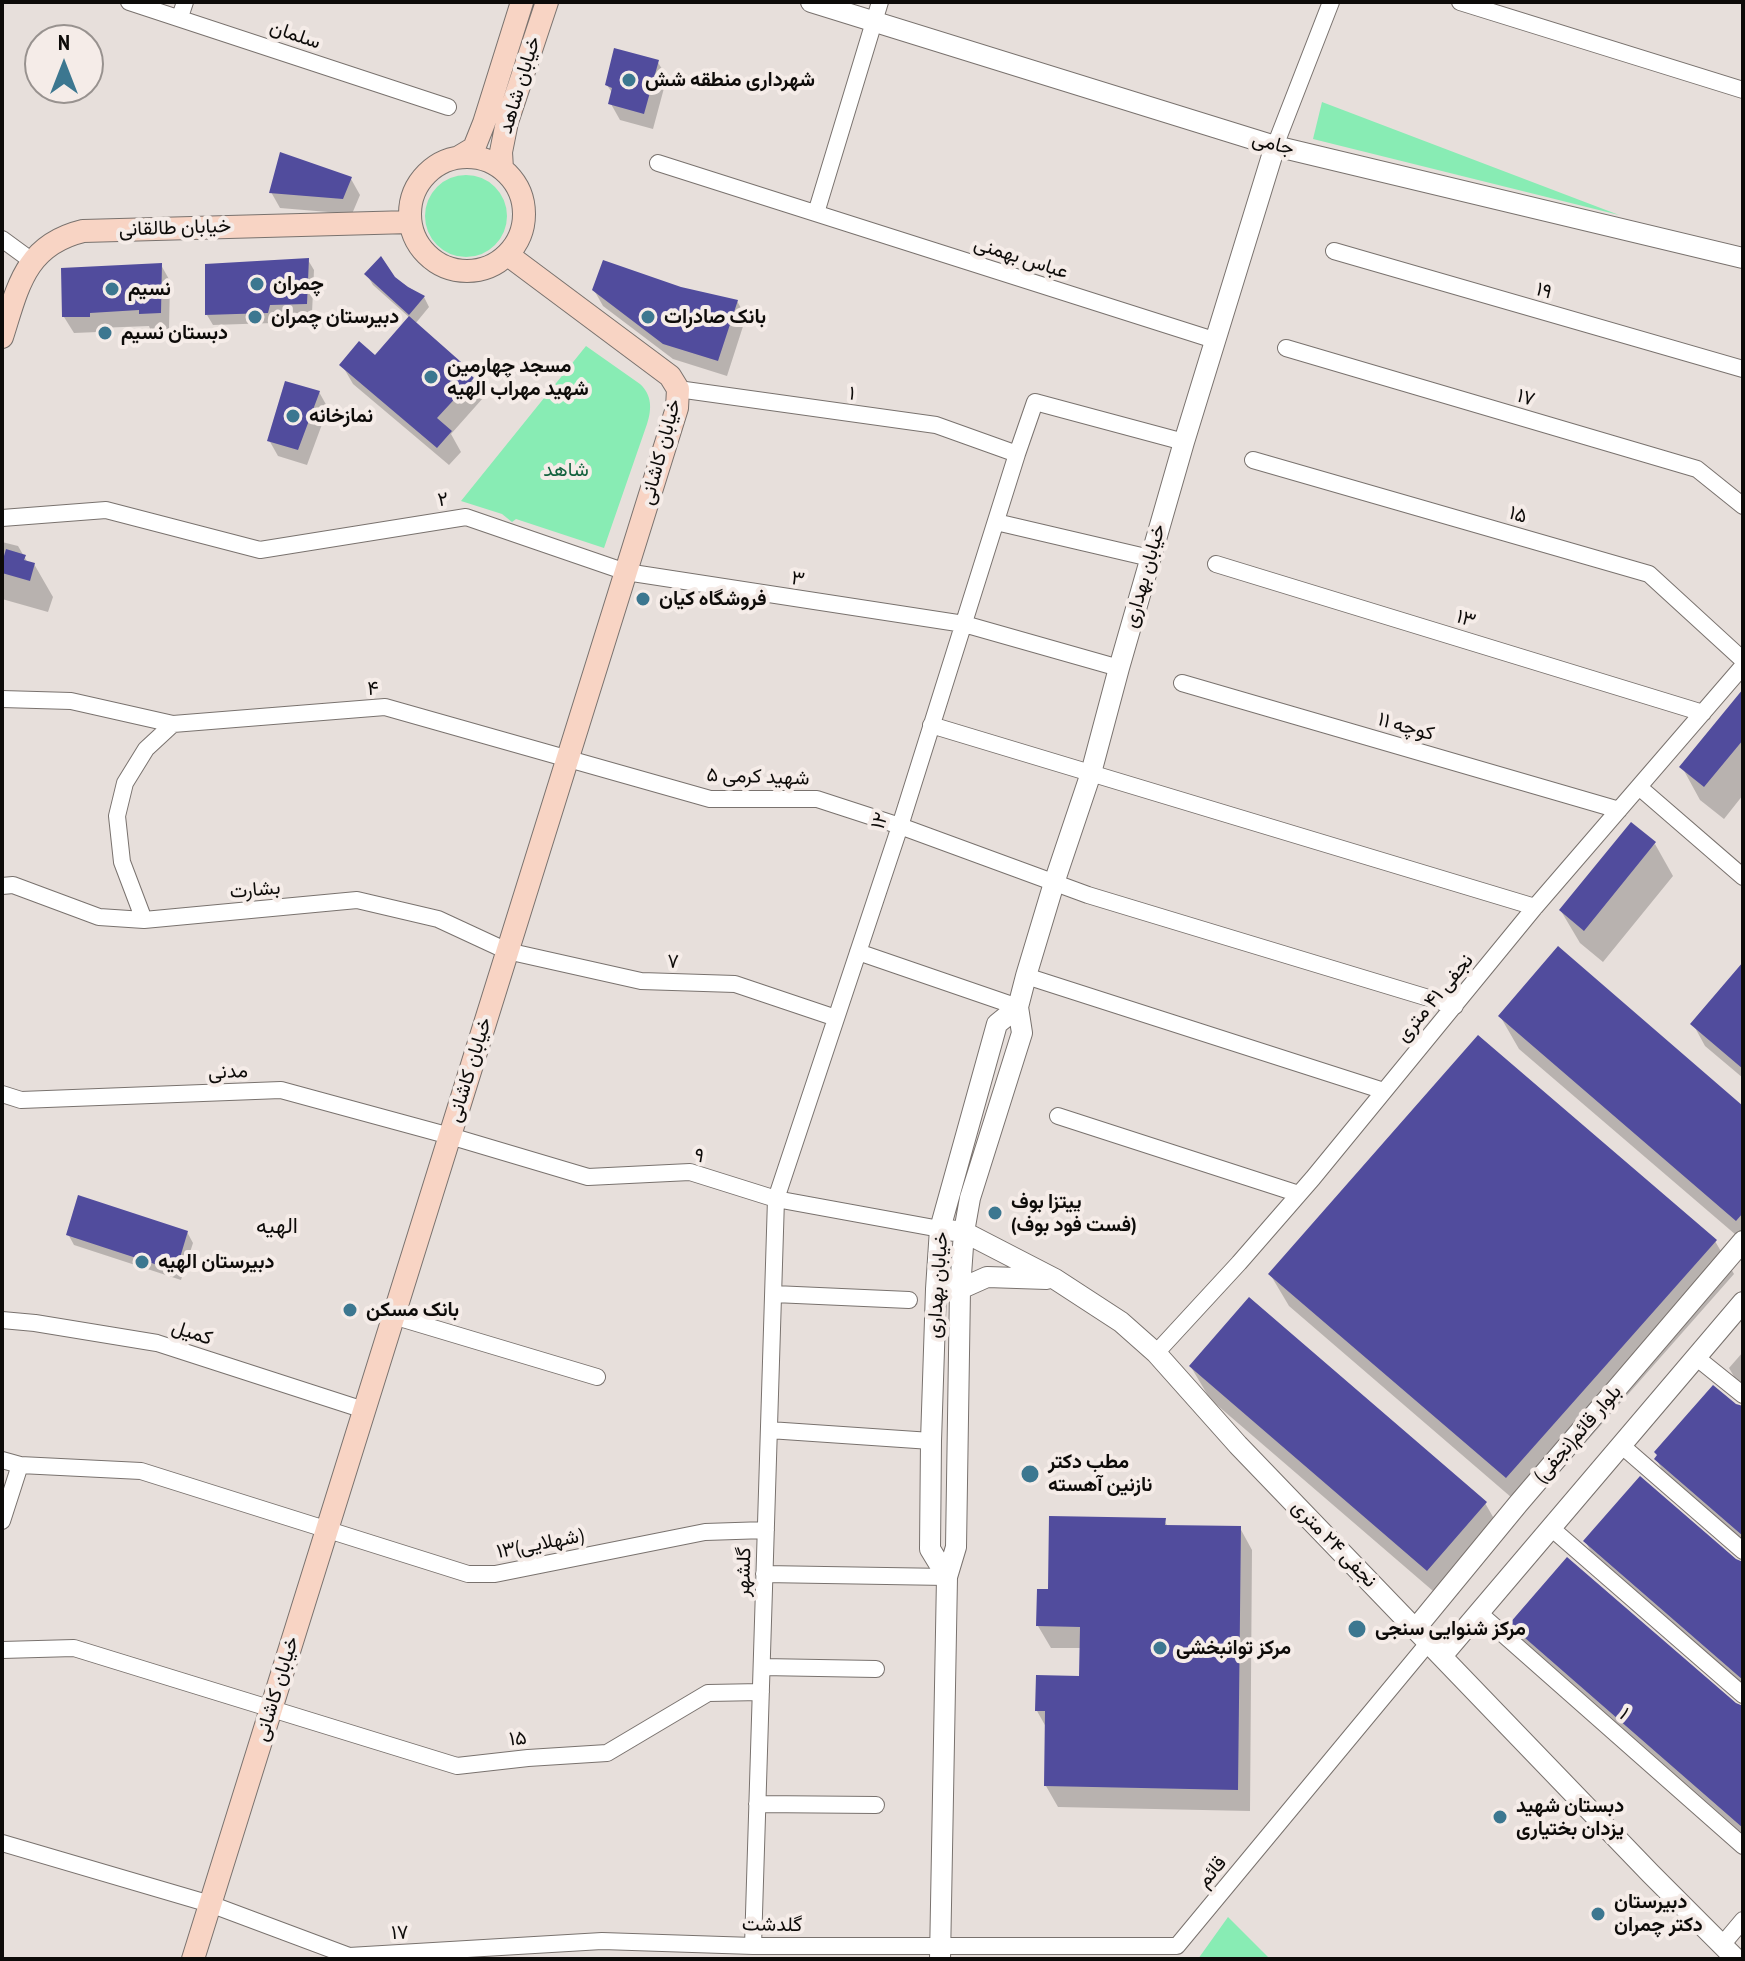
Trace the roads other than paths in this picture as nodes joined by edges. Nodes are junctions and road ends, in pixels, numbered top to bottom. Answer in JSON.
{"nodes":[{"id":1,"x":129,"y":2,"type":"edge"},
{"id":2,"x":522,"y":2,"type":"edge"},
{"id":3,"x":547,"y":2,"type":"edge"},
{"id":4,"x":811,"y":2,"type":"edge"},
{"id":5,"x":1331,"y":2,"type":"edge"},
{"id":6,"x":1460,"y":2,"type":"edge"},
{"id":7,"x":183,"y":10,"type":"edge"},
{"id":8,"x":877,"y":12,"type":"edge"},
{"id":9,"x":1743,"y":90,"type":"edge"},
{"id":10,"x":448,"y":107,"type":"dead end"},
{"id":11,"x":1275,"y":146,"type":"junction"},
{"id":12,"x":459,"y":157,"type":"junction"},
{"id":13,"x":658,"y":163,"type":"dead end"},
{"id":14,"x":502,"y":169,"type":"junction"},
{"id":15,"x":816,"y":213,"type":"junction"},
{"id":16,"x":410,"y":222,"type":"junction"},
{"id":17,"x":2,"y":239,"type":"edge"},
{"id":18,"x":1334,"y":251,"type":"dead end"},
{"id":19,"x":508,"y":255,"type":"junction"},
{"id":20,"x":1743,"y":258,"type":"edge"},
{"id":21,"x":32,"y":261,"type":"junction"},
{"id":22,"x":2,"y":337,"type":"edge"},
{"id":23,"x":1214,"y":340,"type":"junction"},
{"id":24,"x":1286,"y":348,"type":"dead end"},
{"id":25,"x":1743,"y":369,"type":"edge"},
{"id":26,"x":678,"y":389,"type":"junction"},
{"id":27,"x":1184,"y":442,"type":"junction"},
{"id":28,"x":1017,"y":454,"type":"junction"},
{"id":29,"x":1253,"y":460,"type":"dead end"},
{"id":30,"x":1743,"y":506,"type":"edge"},
{"id":31,"x":2,"y":518,"type":"edge"},
{"id":32,"x":996,"y":522,"type":"junction"},
{"id":33,"x":1150,"y":558,"type":"junction"},
{"id":34,"x":1216,"y":564,"type":"dead end"},
{"id":35,"x":626,"y":572,"type":"junction"},
{"id":36,"x":964,"y":624,"type":"junction"},
{"id":37,"x":1743,"y":660,"type":"edge"},
{"id":38,"x":1743,"y":666,"type":"edge"},
{"id":39,"x":1119,"y":668,"type":"junction"},
{"id":40,"x":1182,"y":683,"type":"dead end"},
{"id":41,"x":2,"y":699,"type":"edge"},
{"id":42,"x":1703,"y":713,"type":"junction"},
{"id":43,"x":173,"y":724,"type":"junction"},
{"id":44,"x":931,"y":725,"type":"junction"},
{"id":45,"x":568,"y":758,"type":"junction"},
{"id":46,"x":1091,"y":773,"type":"junction"},
{"id":47,"x":1639,"y":787,"type":"junction"},
{"id":48,"x":1619,"y":810,"type":"junction"},
{"id":49,"x":900,"y":826,"type":"junction"},
{"id":50,"x":1743,"y":877,"type":"edge"},
{"id":51,"x":1054,"y":883,"type":"junction"},
{"id":52,"x":2,"y":886,"type":"edge"},
{"id":53,"x":1535,"y":907,"type":"junction"},
{"id":54,"x":144,"y":920,"type":"junction"},
{"id":55,"x":507,"y":951,"type":"junction"},
{"id":56,"x":858,"y":952,"type":"junction"},
{"id":57,"x":1026,"y":976,"type":"junction"},
{"id":58,"x":1455,"y":1006,"type":"junction"},
{"id":59,"x":1018,"y":1007,"type":"junction"},
{"id":60,"x":836,"y":1018,"type":"junction"},
{"id":61,"x":1384,"y":1091,"type":"junction"},
{"id":62,"x":2,"y":1094,"type":"edge"},
{"id":63,"x":1058,"y":1116,"type":"dead end"},
{"id":64,"x":450,"y":1136,"type":"junction"},
{"id":65,"x":1299,"y":1194,"type":"junction"},
{"id":66,"x":776,"y":1199,"type":"junction"},
{"id":67,"x":940,"y":1229,"type":"junction"},
{"id":68,"x":964,"y":1232,"type":"junction"},
{"id":69,"x":1743,"y":1241,"type":"edge"},
{"id":70,"x":1055,"y":1279,"type":"junction"},
{"id":71,"x":936,"y":1289,"type":"junction"},
{"id":72,"x":960,"y":1289,"type":"junction"},
{"id":73,"x":774,"y":1294,"type":"junction"},
{"id":74,"x":909,"y":1300,"type":"dead end"},
{"id":75,"x":1743,"y":1302,"type":"edge"},
{"id":76,"x":393,"y":1316,"type":"junction"},
{"id":77,"x":2,"y":1320,"type":"edge"},
{"id":78,"x":1156,"y":1353,"type":"junction"},
{"id":79,"x":1697,"y":1358,"type":"junction"},
{"id":80,"x":597,"y":1377,"type":"dead end"},
{"id":81,"x":1743,"y":1395,"type":"edge"},
{"id":82,"x":364,"y":1410,"type":"junction"},
{"id":83,"x":769,"y":1430,"type":"junction"},
{"id":84,"x":931,"y":1441,"type":"junction"},
{"id":85,"x":1621,"y":1445,"type":"junction"},
{"id":86,"x":2,"y":1460,"type":"edge"},
{"id":87,"x":20,"y":1465,"type":"junction"},
{"id":88,"x":2,"y":1521,"type":"edge"},
{"id":89,"x":1550,"y":1527,"type":"junction"},
{"id":90,"x":327,"y":1530,"type":"junction"},
{"id":91,"x":766,"y":1530,"type":"junction"},
{"id":92,"x":1743,"y":1551,"type":"edge"},
{"id":93,"x":764,"y":1574,"type":"junction"},
{"id":94,"x":947,"y":1577,"type":"junction"},
{"id":95,"x":1478,"y":1612,"type":"junction"},
{"id":96,"x":1429,"y":1642,"type":"junction"},
{"id":97,"x":2,"y":1650,"type":"edge"},
{"id":98,"x":762,"y":1667,"type":"junction"},
{"id":99,"x":876,"y":1669,"type":"dead end"},
{"id":100,"x":761,"y":1692,"type":"junction"},
{"id":101,"x":1743,"y":1695,"type":"edge"},
{"id":102,"x":271,"y":1709,"type":"junction"},
{"id":103,"x":757,"y":1804,"type":"junction"},
{"id":104,"x":876,"y":1805,"type":"dead end"},
{"id":105,"x":2,"y":1843,"type":"edge"},
{"id":106,"x":1743,"y":1846,"type":"edge"},
{"id":107,"x":210,"y":1904,"type":"junction"},
{"id":108,"x":1743,"y":1920,"type":"edge"},
{"id":109,"x":602,"y":1941,"type":"junction"},
{"id":110,"x":753,"y":1946,"type":"junction"},
{"id":111,"x":1729,"y":1952,"type":"edge"},
{"id":112,"x":941,"y":1953,"type":"edge"},
{"id":113,"x":193,"y":1959,"type":"edge"},
{"id":114,"x":602,"y":1959,"type":"edge"}],
"edges":[{"from":1,"to":7,"type":"street","name":"سلمان"},
{"from":2,"to":12,"type":"main road","name":"خیابان شاهد"},
{"from":3,"to":14,"type":"main road","name":"خیابان شاهد"},
{"from":4,"to":8,"type":"street","name":"جامی"},
{"from":5,"to":11,"type":"street"},
{"from":6,"to":9,"type":"street"},
{"from":7,"to":10,"type":"street","name":"سلمان"},
{"from":8,"to":11,"type":"street","name":"جامی"},
{"from":8,"to":15,"type":"street"},
{"from":11,"to":20,"type":"street","name":"جامی"},
{"from":11,"to":23,"type":"street","name":"خیابان بهداری"},
{"from":12,"to":14,"type":"main road"},
{"from":12,"to":16,"type":"main road"},
{"from":13,"to":15,"type":"street","name":"عباس بهمنی"},
{"from":14,"to":19,"type":"main road"},
{"from":15,"to":23,"type":"street","name":"عباس بهمنی"},
{"from":16,"to":19,"type":"main road"},
{"from":16,"to":21,"type":"main road","name":"خیابان طالقانی"},
{"from":17,"to":21,"type":"street"},
{"from":18,"to":25,"type":"street","name":"۱۹"},
{"from":19,"to":26,"type":"main road","name":"خیابان کاشانی"},
{"from":21,"to":22,"type":"main road","name":"خیابان طالقانی"},
{"from":23,"to":27,"type":"street","name":"خیابان بهداری"},
{"from":24,"to":30,"type":"street","name":"۱۷"},
{"from":26,"to":28,"type":"street","name":"۱"},
{"from":26,"to":35,"type":"main road","name":"خیابان کاشانی"},
{"from":27,"to":28,"type":"street","name":"۱۲"},
{"from":27,"to":33,"type":"street","name":"خیابان بهداری"},
{"from":28,"to":32,"type":"street","name":"۱۲"},
{"from":29,"to":37,"type":"street","name":"۱۵"},
{"from":31,"to":35,"type":"street","name":"۲"},
{"from":32,"to":33,"type":"street"},
{"from":32,"to":36,"type":"street","name":"۱۲"},
{"from":33,"to":39,"type":"street","name":"خیابان بهداری"},
{"from":34,"to":42,"type":"street","name":"۱۳"},
{"from":35,"to":36,"type":"street","name":"۳"},
{"from":35,"to":45,"type":"main road","name":"خیابان کاشانی"},
{"from":36,"to":39,"type":"street","name":"۳"},
{"from":36,"to":44,"type":"street","name":"۱۲"},
{"from":38,"to":42,"type":"street","name":"نجفی ۴۱ متری"},
{"from":39,"to":46,"type":"street","name":"خیابان بهداری"},
{"from":40,"to":48,"type":"street","name":"کوچه ۱۱"},
{"from":41,"to":43,"type":"street"},
{"from":42,"to":47,"type":"street","name":"نجفی ۴۱ متری"},
{"from":43,"to":45,"type":"street","name":"۴"},
{"from":43,"to":54,"type":"street"},
{"from":44,"to":46,"type":"street"},
{"from":44,"to":49,"type":"street","name":"۱۲"},
{"from":45,"to":49,"type":"street","name":"۵ شهید کرمی"},
{"from":45,"to":55,"type":"main road","name":"خیابان کاشانی"},
{"from":46,"to":51,"type":"street","name":"خیابان بهداری"},
{"from":46,"to":53,"type":"street"},
{"from":47,"to":48,"type":"street","name":"نجفی ۴۱ متری"},
{"from":47,"to":50,"type":"street"},
{"from":48,"to":53,"type":"street","name":"نجفی ۴۱ متری"},
{"from":49,"to":51,"type":"street","name":"۵ شهید کرمی"},
{"from":49,"to":56,"type":"street","name":"۱۲"},
{"from":51,"to":57,"type":"street","name":"خیابان بهداری"},
{"from":51,"to":58,"type":"street","name":"۵ شهید کرمی"},
{"from":52,"to":54,"type":"street","name":"بشارت"},
{"from":53,"to":58,"type":"street","name":"نجفی ۴۱ متری"},
{"from":54,"to":55,"type":"street","name":"بشارت"},
{"from":55,"to":60,"type":"street","name":"۷"},
{"from":55,"to":64,"type":"main road","name":"خیابان کاشانی"},
{"from":56,"to":59,"type":"street"},
{"from":56,"to":60,"type":"street","name":"۱۲"},
{"from":57,"to":59,"type":"street","name":"خیابان بهداری"},
{"from":57,"to":61,"type":"street"},
{"from":58,"to":61,"type":"street","name":"نجفی ۴۱ متری"},
{"from":59,"to":67,"type":"street","name":"خیابان بهداری"},
{"from":59,"to":68,"type":"street","name":"خیابان بهداری"},
{"from":60,"to":66,"type":"street","name":"۱۲"},
{"from":61,"to":65,"type":"street","name":"نجفی ۴۱ متری"},
{"from":62,"to":64,"type":"street","name":"مدنی"},
{"from":63,"to":65,"type":"street"},
{"from":64,"to":66,"type":"street","name":"۹"},
{"from":64,"to":76,"type":"main road","name":"خیابان کاشانی"},
{"from":65,"to":78,"type":"street","name":"نجفی ۴۱ متری"},
{"from":66,"to":67,"type":"street","name":"۹"},
{"from":66,"to":73,"type":"street","name":"گلشهر"},
{"from":67,"to":68,"type":"street"},
{"from":67,"to":71,"type":"street","name":"خیابان بهداری"},
{"from":68,"to":70,"type":"street","name":"نجفی ۲۴ متری"},
{"from":68,"to":72,"type":"street","name":"خیابان بهداری"},
{"from":69,"to":96,"type":"street","name":"بلوار قائم(نجفی)"},
{"from":70,"to":72,"type":"street"},
{"from":70,"to":78,"type":"street","name":"نجفی ۲۴ متری"},
{"from":71,"to":72,"type":"street"},
{"from":71,"to":84,"type":"street","name":"خیابان بهداری"},
{"from":72,"to":94,"type":"street","name":"خیابان بهداری"},
{"from":73,"to":74,"type":"street"},
{"from":73,"to":83,"type":"street","name":"گلشهر"},
{"from":75,"to":79,"type":"street","name":"بلوار قائم(نجفی)"},
{"from":76,"to":80,"type":"street"},
{"from":76,"to":82,"type":"main road","name":"خیابان کاشانی"},
{"from":77,"to":82,"type":"street","name":"کمیل"},
{"from":78,"to":96,"type":"street","name":"نجفی ۲۴ متری"},
{"from":79,"to":81,"type":"street"},
{"from":79,"to":85,"type":"street","name":"بلوار قائم(نجفی)"},
{"from":82,"to":90,"type":"main road","name":"خیابان کاشانی"},
{"from":83,"to":84,"type":"street"},
{"from":83,"to":91,"type":"street","name":"گلشهر"},
{"from":84,"to":94,"type":"street","name":"خیابان بهداری"},
{"from":85,"to":89,"type":"street","name":"بلوار قائم(نجفی)"},
{"from":85,"to":92,"type":"street"},
{"from":86,"to":87,"type":"street","name":"۱۳(شهلایی)"},
{"from":87,"to":88,"type":"street"},
{"from":87,"to":90,"type":"street","name":"۱۳(شهلایی)"},
{"from":89,"to":95,"type":"street","name":"بلوار قائم(نجفی)"},
{"from":89,"to":101,"type":"street"},
{"from":90,"to":91,"type":"street","name":"۱۳(شهلایی)"},
{"from":90,"to":102,"type":"main road","name":"خیابان کاشانی"},
{"from":91,"to":93,"type":"street","name":"گلشهر"},
{"from":93,"to":94,"type":"street"},
{"from":93,"to":98,"type":"street","name":"گلشهر"},
{"from":94,"to":112,"type":"street","name":"خیابان بهداری"},
{"from":95,"to":96,"type":"street","name":"بلوار قائم(نجفی)"},
{"from":95,"to":106,"type":"street","name":"۱"},
{"from":96,"to":111,"type":"street","name":"نجفی ۲۴ متری"},
{"from":96,"to":112,"type":"street","name":"قائم"},
{"from":97,"to":102,"type":"street"},
{"from":98,"to":99,"type":"street"},
{"from":98,"to":100,"type":"street","name":"گلشهر"},
{"from":100,"to":102,"type":"street","name":"۱۵"},
{"from":100,"to":103,"type":"street","name":"گلشهر"},
{"from":102,"to":107,"type":"main road","name":"خیابان کاشانی"},
{"from":103,"to":104,"type":"street"},
{"from":103,"to":110,"type":"street","name":"گلشهر"},
{"from":105,"to":107,"type":"street","name":"۱۷"},
{"from":107,"to":109,"type":"street","name":"۱۷"},
{"from":107,"to":113,"type":"main road","name":"خیابان کاشانی"},
{"from":108,"to":111,"type":"street"},
{"from":109,"to":110,"type":"street","name":"گلدشت"},
{"from":109,"to":114,"type":"street"},
{"from":110,"to":112,"type":"street","name":"گلدشت"}]}
